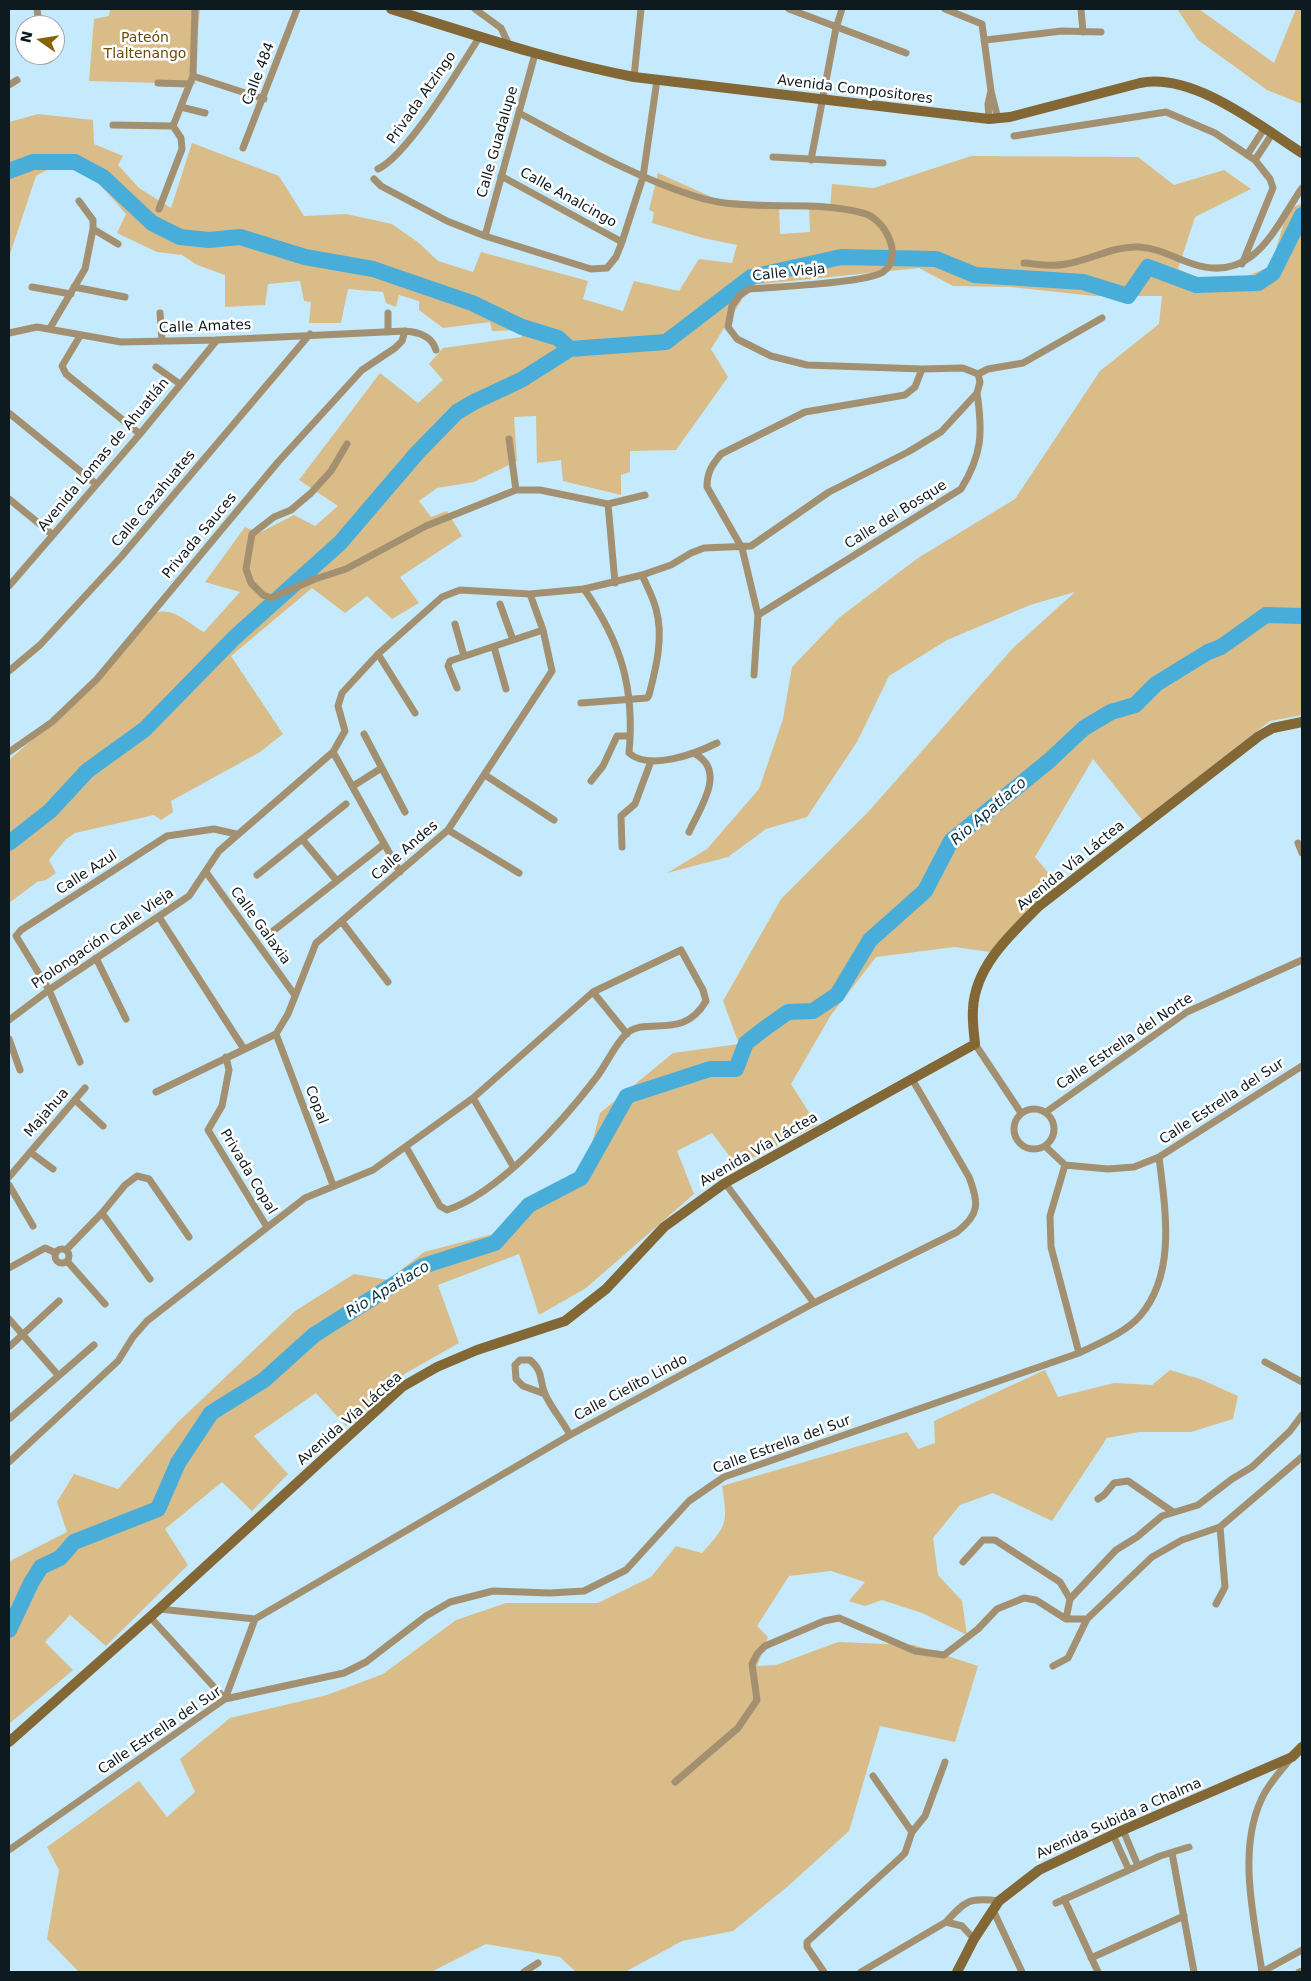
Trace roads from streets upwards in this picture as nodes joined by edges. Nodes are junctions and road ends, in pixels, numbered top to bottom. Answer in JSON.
{"nodes":[{"id":1,"x":195,"y":9,"type":"edge"},
{"id":2,"x":297,"y":9,"type":"edge"},
{"id":3,"x":391,"y":9,"type":"edge"},
{"id":4,"x":475,"y":9,"type":"edge"},
{"id":5,"x":641,"y":9,"type":"edge"},
{"id":6,"x":789,"y":9,"type":"edge"},
{"id":7,"x":842,"y":9,"type":"edge"},
{"id":8,"x":945,"y":9,"type":"edge"},
{"id":9,"x":1081,"y":9,"type":"edge"},
{"id":10,"x":836,"y":28,"type":"junction"},
{"id":11,"x":1083,"y":32,"type":"junction"},
{"id":12,"x":1101,"y":32,"type":"dead end"},
{"id":13,"x":480,"y":36,"type":"junction"},
{"id":14,"x":986,"y":40,"type":"junction"},
{"id":15,"x":509,"y":45,"type":"junction"},
{"id":16,"x":906,"y":53,"type":"dead end"},
{"id":17,"x":534,"y":54,"type":"junction"},
{"id":18,"x":634,"y":78,"type":"junction"},
{"id":19,"x":18,"y":80,"type":"dead end"},
{"id":20,"x":191,"y":80,"type":"junction"},
{"id":21,"x":657,"y":80,"type":"junction"},
{"id":22,"x":158,"y":83,"type":"dead end"},
{"id":23,"x":9,"y":85,"type":"edge"},
{"id":24,"x":264,"y":99,"type":"junction"},
{"id":25,"x":822,"y":100,"type":"junction"},
{"id":26,"x":181,"y":107,"type":"junction"},
{"id":27,"x":205,"y":113,"type":"dead end"},
{"id":28,"x":519,"y":113,"type":"junction"},
{"id":29,"x":993,"y":119,"type":"junction"},
{"id":30,"x":112,"y":124,"type":"dead end"},
{"id":31,"x":173,"y":126,"type":"junction"},
{"id":32,"x":1268,"y":131,"type":"junction"},
{"id":33,"x":1014,"y":136,"type":"dead end"},
{"id":34,"x":243,"y":148,"type":"dead end"},
{"id":35,"x":1302,"y":153,"type":"edge"},
{"id":36,"x":1247,"y":155,"type":"junction"},
{"id":37,"x":773,"y":156,"type":"dead end"},
{"id":38,"x":811,"y":160,"type":"junction"},
{"id":39,"x":1255,"y":160,"type":"junction"},
{"id":40,"x":882,"y":163,"type":"dead end"},
{"id":41,"x":378,"y":170,"type":"dead end"},
{"id":42,"x":501,"y":176,"type":"junction"},
{"id":43,"x":643,"y":177,"type":"junction"},
{"id":44,"x":374,"y":180,"type":"dead end"},
{"id":45,"x":1302,"y":188,"type":"edge"},
{"id":46,"x":79,"y":201,"type":"dead end"},
{"id":47,"x":159,"y":209,"type":"dead end"},
{"id":48,"x":94,"y":229,"type":"junction"},
{"id":49,"x":485,"y":236,"type":"junction"},
{"id":50,"x":622,"y":242,"type":"junction"},
{"id":51,"x":118,"y":244,"type":"dead end"},
{"id":52,"x":1024,"y":263,"type":"dead end"},
{"id":53,"x":1242,"y":264,"type":"junction"},
{"id":54,"x":32,"y":287,"type":"dead end"},
{"id":55,"x":72,"y":290,"type":"junction"},
{"id":56,"x":125,"y":297,"type":"dead end"},
{"id":57,"x":388,"y":313,"type":"dead end"},
{"id":58,"x":160,"y":314,"type":"dead end"},
{"id":59,"x":1102,"y":318,"type":"dead end"},
{"id":60,"x":50,"y":328,"type":"junction"},
{"id":61,"x":405,"y":331,"type":"junction"},
{"id":62,"x":388,"y":332,"type":"junction"},
{"id":63,"x":9,"y":333,"type":"edge"},
{"id":64,"x":310,"y":334,"type":"junction"},
{"id":65,"x":80,"y":336,"type":"junction"},
{"id":66,"x":217,"y":340,"type":"junction"},
{"id":67,"x":162,"y":341,"type":"junction"},
{"id":68,"x":436,"y":350,"type":"dead end"},
{"id":69,"x":156,"y":367,"type":"dead end"},
{"id":70,"x":922,"y":369,"type":"junction"},
{"id":71,"x":978,"y":374,"type":"junction"},
{"id":72,"x":180,"y":384,"type":"junction"},
{"id":73,"x":977,"y":393,"type":"junction"},
{"id":74,"x":9,"y":414,"type":"edge"},
{"id":75,"x":140,"y":434,"type":"junction"},
{"id":76,"x":509,"y":439,"type":"dead end"},
{"id":77,"x":347,"y":444,"type":"dead end"},
{"id":78,"x":96,"y":484,"type":"junction"},
{"id":79,"x":516,"y":490,"type":"junction"},
{"id":80,"x":645,"y":495,"type":"dead end"},
{"id":81,"x":9,"y":499,"type":"edge"},
{"id":82,"x":608,"y":504,"type":"junction"},
{"id":83,"x":53,"y":535,"type":"junction"},
{"id":84,"x":742,"y":548,"type":"junction"},
{"id":85,"x":642,"y":576,"type":"junction"},
{"id":86,"x":615,"y":583,"type":"junction"},
{"id":87,"x":9,"y":586,"type":"edge"},
{"id":88,"x":584,"y":589,"type":"junction"},
{"id":89,"x":530,"y":594,"type":"junction"},
{"id":90,"x":500,"y":604,"type":"dead end"},
{"id":91,"x":758,"y":615,"type":"junction"},
{"id":92,"x":455,"y":624,"type":"dead end"},
{"id":93,"x":542,"y":630,"type":"junction"},
{"id":94,"x":513,"y":640,"type":"junction"},
{"id":95,"x":494,"y":647,"type":"junction"},
{"id":96,"x":378,"y":654,"type":"junction"},
{"id":97,"x":464,"y":656,"type":"junction"},
{"id":98,"x":9,"y":671,"type":"edge"},
{"id":99,"x":754,"y":675,"type":"dead end"},
{"id":100,"x":457,"y":688,"type":"dead end"},
{"id":101,"x":506,"y":689,"type":"dead end"},
{"id":102,"x":629,"y":699,"type":"junction"},
{"id":103,"x":581,"y":703,"type":"dead end"},
{"id":104,"x":415,"y":713,"type":"dead end"},
{"id":105,"x":1302,"y":722,"type":"edge"},
{"id":106,"x":364,"y":734,"type":"dead end"},
{"id":107,"x":630,"y":736,"type":"junction"},
{"id":108,"x":717,"y":743,"type":"dead end"},
{"id":109,"x":9,"y":752,"type":"edge"},
{"id":110,"x":332,"y":752,"type":"junction"},
{"id":111,"x":695,"y":754,"type":"junction"},
{"id":112,"x":651,"y":761,"type":"junction"},
{"id":113,"x":380,"y":769,"type":"junction"},
{"id":114,"x":485,"y":775,"type":"junction"},
{"id":115,"x":591,"y":781,"type":"dead end"},
{"id":116,"x":353,"y":786,"type":"junction"},
{"id":117,"x":346,"y":804,"type":"dead end"},
{"id":118,"x":405,"y":812,"type":"dead end"},
{"id":119,"x":554,"y":820,"type":"dead end"},
{"id":120,"x":448,"y":830,"type":"junction"},
{"id":121,"x":689,"y":832,"type":"dead end"},
{"id":122,"x":236,"y":834,"type":"junction"},
{"id":123,"x":302,"y":839,"type":"junction"},
{"id":124,"x":1298,"y":843,"type":"dead end"},
{"id":125,"x":384,"y":844,"type":"junction"},
{"id":126,"x":622,"y":847,"type":"dead end"},
{"id":127,"x":1302,"y":852,"type":"edge"},
{"id":128,"x":206,"y":872,"type":"junction"},
{"id":129,"x":400,"y":872,"type":"junction"},
{"id":130,"x":519,"y":872,"type":"dead end"},
{"id":131,"x":258,"y":875,"type":"dead end"},
{"id":132,"x":337,"y":881,"type":"junction"},
{"id":133,"x":160,"y":917,"type":"junction"},
{"id":134,"x":342,"y":922,"type":"junction"},
{"id":135,"x":268,"y":935,"type":"dead end"},
{"id":136,"x":96,"y":958,"type":"junction"},
{"id":137,"x":1302,"y":960,"type":"edge"},
{"id":138,"x":388,"y":982,"type":"dead end"},
{"id":139,"x":49,"y":990,"type":"junction"},
{"id":140,"x":593,"y":992,"type":"junction"},
{"id":141,"x":294,"y":994,"type":"junction"},
{"id":142,"x":126,"y":1019,"type":"dead end"},
{"id":143,"x":9,"y":1020,"type":"edge"},
{"id":144,"x":276,"y":1034,"type":"junction"},
{"id":145,"x":627,"y":1034,"type":"junction"},
{"id":146,"x":9,"y":1039,"type":"edge"},
{"id":147,"x":975,"y":1044,"type":"junction"},
{"id":148,"x":244,"y":1050,"type":"junction"},
{"id":149,"x":226,"y":1057,"type":"junction"},
{"id":150,"x":80,"y":1062,"type":"dead end"},
{"id":151,"x":1302,"y":1066,"type":"edge"},
{"id":152,"x":20,"y":1070,"type":"dead end"},
{"id":153,"x":912,"y":1079,"type":"junction"},
{"id":154,"x":85,"y":1088,"type":"dead end"},
{"id":155,"x":156,"y":1092,"type":"dead end"},
{"id":156,"x":473,"y":1098,"type":"junction"},
{"id":157,"x":75,"y":1100,"type":"junction"},
{"id":158,"x":1046,"y":1112,"type":"junction"},
{"id":159,"x":1021,"y":1113,"type":"junction"},
{"id":160,"x":103,"y":1126,"type":"dead end"},
{"id":161,"x":1045,"y":1146,"type":"junction"},
{"id":162,"x":406,"y":1147,"type":"junction"},
{"id":163,"x":30,"y":1152,"type":"junction"},
{"id":164,"x":1160,"y":1157,"type":"junction"},
{"id":165,"x":1065,"y":1165,"type":"junction"},
{"id":166,"x":513,"y":1166,"type":"junction"},
{"id":167,"x":53,"y":1169,"type":"dead end"},
{"id":168,"x":9,"y":1177,"type":"edge"},
{"id":169,"x":724,"y":1183,"type":"junction"},
{"id":170,"x":9,"y":1185,"type":"edge"},
{"id":171,"x":333,"y":1185,"type":"junction"},
{"id":172,"x":102,"y":1213,"type":"junction"},
{"id":173,"x":33,"y":1226,"type":"dead end"},
{"id":174,"x":267,"y":1227,"type":"junction"},
{"id":175,"x":189,"y":1237,"type":"dead end"},
{"id":176,"x":66,"y":1250,"type":"junction"},
{"id":177,"x":56,"y":1253,"type":"junction"},
{"id":178,"x":67,"y":1261,"type":"junction"},
{"id":179,"x":9,"y":1268,"type":"edge"},
{"id":180,"x":150,"y":1279,"type":"dead end"},
{"id":181,"x":59,"y":1301,"type":"dead end"},
{"id":182,"x":814,"y":1303,"type":"junction"},
{"id":183,"x":104,"y":1304,"type":"dead end"},
{"id":184,"x":9,"y":1319,"type":"edge"},
{"id":185,"x":22,"y":1335,"type":"junction"},
{"id":186,"x":94,"y":1345,"type":"dead end"},
{"id":187,"x":9,"y":1347,"type":"edge"},
{"id":188,"x":1079,"y":1353,"type":"junction"},
{"id":189,"x":1265,"y":1362,"type":"dead end"},
{"id":190,"x":58,"y":1375,"type":"junction"},
{"id":191,"x":1302,"y":1382,"type":"edge"},
{"id":192,"x":545,"y":1394,"type":"junction"},
{"id":193,"x":1302,"y":1415,"type":"edge"},
{"id":194,"x":9,"y":1419,"type":"edge"},
{"id":195,"x":570,"y":1435,"type":"junction"},
{"id":196,"x":1302,"y":1457,"type":"edge"},
{"id":197,"x":9,"y":1462,"type":"edge"},
{"id":198,"x":1098,"y":1499,"type":"dead end"},
{"id":199,"x":1172,"y":1512,"type":"junction"},
{"id":200,"x":1220,"y":1528,"type":"junction"},
{"id":201,"x":963,"y":1562,"type":"dead end"},
{"id":202,"x":1070,"y":1598,"type":"junction"},
{"id":203,"x":1216,"y":1604,"type":"dead end"},
{"id":204,"x":159,"y":1609,"type":"junction"},
{"id":205,"x":150,"y":1617,"type":"junction"},
{"id":206,"x":1086,"y":1618,"type":"junction"},
{"id":207,"x":255,"y":1619,"type":"junction"},
{"id":208,"x":1066,"y":1620,"type":"junction"},
{"id":209,"x":1053,"y":1666,"type":"dead end"},
{"id":210,"x":225,"y":1699,"type":"junction"},
{"id":211,"x":9,"y":1742,"type":"edge"},
{"id":212,"x":1302,"y":1747,"type":"edge"},
{"id":213,"x":1292,"y":1757,"type":"junction"},
{"id":214,"x":945,"y":1762,"type":"dead end"},
{"id":215,"x":873,"y":1776,"type":"dead end"},
{"id":216,"x":675,"y":1782,"type":"dead end"},
{"id":217,"x":1124,"y":1830,"type":"junction"},
{"id":218,"x":912,"y":1832,"type":"junction"},
{"id":219,"x":1113,"y":1835,"type":"junction"},
{"id":220,"x":1189,"y":1847,"type":"dead end"},
{"id":221,"x":9,"y":1850,"type":"edge"},
{"id":222,"x":1172,"y":1853,"type":"junction"},
{"id":223,"x":1138,"y":1866,"type":"junction"},
{"id":224,"x":1129,"y":1870,"type":"junction"},
{"id":225,"x":1064,"y":1899,"type":"junction"},
{"id":226,"x":999,"y":1901,"type":"junction"},
{"id":227,"x":1056,"y":1903,"type":"dead end"},
{"id":228,"x":993,"y":1910,"type":"junction"},
{"id":229,"x":1184,"y":1916,"type":"junction"},
{"id":230,"x":946,"y":1922,"type":"junction"},
{"id":231,"x":974,"y":1939,"type":"junction"},
{"id":232,"x":1302,"y":1950,"type":"edge"},
{"id":233,"x":1091,"y":1958,"type":"junction"},
{"id":234,"x":538,"y":1964,"type":"dead end"},
{"id":235,"x":524,"y":1972,"type":"edge"},
{"id":236,"x":824,"y":1972,"type":"edge"},
{"id":237,"x":861,"y":1972,"type":"edge"},
{"id":238,"x":957,"y":1972,"type":"edge"},
{"id":239,"x":1022,"y":1972,"type":"edge"},
{"id":240,"x":1098,"y":1972,"type":"edge"},
{"id":241,"x":1194,"y":1972,"type":"edge"},
{"id":242,"x":1262,"y":1972,"type":"edge"}],
"edges":[{"from":1,"to":20,"type":"street"},
{"from":2,"to":24,"type":"street","name":"Calle 484"},
{"from":3,"to":13,"type":"street","name":"Avenida Compositores"},
{"from":4,"to":15,"type":"street"},
{"from":5,"to":18,"type":"street"},
{"from":6,"to":10,"type":"street"},
{"from":7,"to":10,"type":"street"},
{"from":8,"to":14,"type":"street"},
{"from":9,"to":11,"type":"street"},
{"from":10,"to":16,"type":"street"},
{"from":10,"to":25,"type":"street"},
{"from":11,"to":12,"type":"street"},
{"from":11,"to":14,"type":"street"},
{"from":13,"to":15,"type":"street","name":"Avenida Compositores"},
{"from":13,"to":41,"type":"street","name":"Privada Atzingo"},
{"from":14,"to":29,"type":"street"},
{"from":15,"to":17,"type":"street","name":"Avenida Compositores"},
{"from":17,"to":18,"type":"street","name":"Avenida Compositores"},
{"from":17,"to":28,"type":"street","name":"Calle Guadalupe"},
{"from":18,"to":21,"type":"street","name":"Avenida Compositores"},
{"from":19,"to":23,"type":"street"},
{"from":20,"to":22,"type":"street"},
{"from":20,"to":24,"type":"street"},
{"from":20,"to":26,"type":"street"},
{"from":21,"to":25,"type":"street","name":"Avenida Compositores"},
{"from":21,"to":43,"type":"street"},
{"from":24,"to":34,"type":"street","name":"Calle 484"},
{"from":25,"to":29,"type":"street","name":"Avenida Compositores"},
{"from":25,"to":38,"type":"street"},
{"from":26,"to":27,"type":"street"},
{"from":26,"to":31,"type":"street"},
{"from":28,"to":42,"type":"street","name":"Calle Guadalupe"},
{"from":28,"to":43,"type":"street","name":"Calle Vieja"},
{"from":29,"to":32,"type":"street","name":"Avenida Compositores"},
{"from":30,"to":31,"type":"street"},
{"from":31,"to":47,"type":"street"},
{"from":32,"to":35,"type":"street","name":"Avenida Compositores"},
{"from":32,"to":36,"type":"street"},
{"from":32,"to":39,"type":"street"},
{"from":33,"to":36,"type":"street"},
{"from":36,"to":39,"type":"street"},
{"from":37,"to":38,"type":"street"},
{"from":38,"to":40,"type":"street"},
{"from":39,"to":53,"type":"street"},
{"from":42,"to":49,"type":"street","name":"Calle Guadalupe"},
{"from":42,"to":50,"type":"street","name":"Calle Analcingo"},
{"from":43,"to":50,"type":"street"},
{"from":43,"to":70,"type":"street","name":"Calle Vieja"},
{"from":44,"to":49,"type":"street"},
{"from":45,"to":53,"type":"street"},
{"from":46,"to":48,"type":"street"},
{"from":48,"to":51,"type":"street"},
{"from":48,"to":55,"type":"street"},
{"from":49,"to":50,"type":"street"},
{"from":52,"to":53,"type":"street"},
{"from":54,"to":55,"type":"street"},
{"from":55,"to":56,"type":"street"},
{"from":55,"to":60,"type":"street"},
{"from":57,"to":62,"type":"street"},
{"from":58,"to":67,"type":"street"},
{"from":59,"to":71,"type":"street"},
{"from":60,"to":63,"type":"street","name":"Calle Amates"},
{"from":60,"to":65,"type":"street","name":"Calle Amates"},
{"from":61,"to":62,"type":"street","name":"Calle Amates"},
{"from":61,"to":68,"type":"street"},
{"from":61,"to":109,"type":"street","name":"Privada Sauces"},
{"from":62,"to":64,"type":"street","name":"Calle Amates"},
{"from":64,"to":66,"type":"street","name":"Calle Amates"},
{"from":64,"to":98,"type":"street","name":"Calle Cazahuates"},
{"from":65,"to":67,"type":"street","name":"Calle Amates"},
{"from":65,"to":75,"type":"street"},
{"from":66,"to":67,"type":"street","name":"Calle Amates"},
{"from":66,"to":72,"type":"street","name":"Avenida Lomas de Ahuatlán"},
{"from":69,"to":72,"type":"street"},
{"from":70,"to":71,"type":"street","name":"Calle Vieja"},
{"from":70,"to":84,"type":"street"},
{"from":71,"to":73,"type":"street"},
{"from":72,"to":75,"type":"street","name":"Avenida Lomas de Ahuatlán"},
{"from":73,"to":84,"type":"street"},
{"from":73,"to":91,"type":"street","name":"Calle del Bosque"},
{"from":74,"to":78,"type":"street"},
{"from":75,"to":78,"type":"street","name":"Avenida Lomas de Ahuatlán"},
{"from":76,"to":79,"type":"street"},
{"from":77,"to":79,"type":"street"},
{"from":78,"to":83,"type":"street","name":"Avenida Lomas de Ahuatlán"},
{"from":79,"to":82,"type":"street"},
{"from":80,"to":82,"type":"street"},
{"from":81,"to":83,"type":"street"},
{"from":82,"to":86,"type":"street"},
{"from":83,"to":87,"type":"street","name":"Avenida Lomas de Ahuatlán"},
{"from":84,"to":85,"type":"street","name":"Prolongación Calle Vieja"},
{"from":84,"to":91,"type":"street"},
{"from":85,"to":86,"type":"street","name":"Prolongación Calle Vieja"},
{"from":85,"to":102,"type":"street"},
{"from":86,"to":88,"type":"street","name":"Prolongación Calle Vieja"},
{"from":88,"to":89,"type":"street","name":"Prolongación Calle Vieja"},
{"from":88,"to":102,"type":"street"},
{"from":89,"to":93,"type":"street","name":"Calle Andes"},
{"from":89,"to":96,"type":"street","name":"Prolongación Calle Vieja"},
{"from":90,"to":94,"type":"street"},
{"from":91,"to":99,"type":"street"},
{"from":92,"to":97,"type":"street"},
{"from":93,"to":94,"type":"street"},
{"from":93,"to":114,"type":"street","name":"Calle Andes"},
{"from":94,"to":95,"type":"street"},
{"from":95,"to":97,"type":"street"},
{"from":95,"to":101,"type":"street"},
{"from":96,"to":104,"type":"street"},
{"from":96,"to":110,"type":"street","name":"Prolongación Calle Vieja"},
{"from":97,"to":100,"type":"street"},
{"from":102,"to":103,"type":"street"},
{"from":102,"to":107,"type":"street"},
{"from":105,"to":147,"type":"street","name":"Avenida Vía Láctea"},
{"from":106,"to":113,"type":"street"},
{"from":107,"to":112,"type":"street"},
{"from":107,"to":115,"type":"street"},
{"from":108,"to":111,"type":"street"},
{"from":110,"to":116,"type":"street"},
{"from":110,"to":122,"type":"street","name":"Prolongación Calle Vieja"},
{"from":111,"to":112,"type":"street"},
{"from":111,"to":121,"type":"street"},
{"from":112,"to":126,"type":"street"},
{"from":113,"to":116,"type":"street"},
{"from":113,"to":118,"type":"street"},
{"from":114,"to":119,"type":"street"},
{"from":114,"to":120,"type":"street","name":"Calle Andes"},
{"from":116,"to":125,"type":"street"},
{"from":117,"to":123,"type":"street"},
{"from":120,"to":129,"type":"street","name":"Calle Andes"},
{"from":120,"to":130,"type":"street"},
{"from":122,"to":128,"type":"street","name":"Prolongación Calle Vieja"},
{"from":122,"to":139,"type":"street","name":"Calle Azul"},
{"from":123,"to":131,"type":"street"},
{"from":123,"to":132,"type":"street"},
{"from":124,"to":127,"type":"street"},
{"from":125,"to":129,"type":"street"},
{"from":125,"to":132,"type":"street"},
{"from":128,"to":133,"type":"street","name":"Prolongación Calle Vieja"},
{"from":128,"to":141,"type":"street","name":"Calle Galaxia"},
{"from":129,"to":134,"type":"street","name":"Calle Andes"},
{"from":132,"to":135,"type":"street"},
{"from":133,"to":136,"type":"street","name":"Prolongación Calle Vieja"},
{"from":133,"to":148,"type":"street"},
{"from":134,"to":138,"type":"street"},
{"from":134,"to":141,"type":"street","name":"Calle Andes"},
{"from":136,"to":139,"type":"street","name":"Prolongación Calle Vieja"},
{"from":136,"to":142,"type":"street"},
{"from":137,"to":158,"type":"street","name":"Calle Estrella del Norte"},
{"from":139,"to":143,"type":"street","name":"Prolongación Calle Vieja"},
{"from":139,"to":150,"type":"street","name":"Calle Azul"},
{"from":140,"to":145,"type":"street"},
{"from":140,"to":145,"type":"street"},
{"from":140,"to":156,"type":"street"},
{"from":141,"to":144,"type":"street","name":"Calle Andes"},
{"from":144,"to":148,"type":"street"},
{"from":144,"to":171,"type":"street","name":"Copal"},
{"from":145,"to":166,"type":"street"},
{"from":146,"to":152,"type":"street"},
{"from":147,"to":153,"type":"street","name":"Avenida Vía Láctea"},
{"from":147,"to":159,"type":"street"},
{"from":148,"to":149,"type":"street"},
{"from":149,"to":155,"type":"street"},
{"from":149,"to":174,"type":"street","name":"Privada Copal"},
{"from":151,"to":164,"type":"street","name":"Calle Estrella del Sur"},
{"from":153,"to":169,"type":"street","name":"Avenida Vía Láctea"},
{"from":153,"to":182,"type":"street","name":"Calle Cielito Lindo"},
{"from":154,"to":157,"type":"street","name":"Majahua"},
{"from":156,"to":162,"type":"street"},
{"from":156,"to":166,"type":"street"},
{"from":157,"to":160,"type":"street"},
{"from":157,"to":163,"type":"street","name":"Majahua"},
{"from":158,"to":159,"type":"street"},
{"from":158,"to":161,"type":"street"},
{"from":159,"to":161,"type":"street"},
{"from":161,"to":165,"type":"street"},
{"from":162,"to":166,"type":"street"},
{"from":162,"to":171,"type":"street"},
{"from":163,"to":167,"type":"street"},
{"from":163,"to":168,"type":"street","name":"Majahua"},
{"from":164,"to":165,"type":"street"},
{"from":164,"to":188,"type":"street","name":"Calle Estrella del Sur"},
{"from":165,"to":188,"type":"street"},
{"from":169,"to":182,"type":"street"},
{"from":169,"to":204,"type":"street","name":"Avenida Vía Láctea"},
{"from":170,"to":173,"type":"street"},
{"from":171,"to":174,"type":"street"},
{"from":172,"to":175,"type":"street"},
{"from":172,"to":176,"type":"street"},
{"from":172,"to":180,"type":"street"},
{"from":174,"to":197,"type":"street"},
{"from":176,"to":177,"type":"street"},
{"from":176,"to":178,"type":"street"},
{"from":177,"to":178,"type":"street"},
{"from":177,"to":179,"type":"street"},
{"from":178,"to":183,"type":"street"},
{"from":181,"to":185,"type":"street"},
{"from":182,"to":195,"type":"street","name":"Calle Cielito Lindo"},
{"from":184,"to":185,"type":"street"},
{"from":185,"to":187,"type":"street"},
{"from":185,"to":190,"type":"street"},
{"from":186,"to":190,"type":"street"},
{"from":188,"to":210,"type":"street","name":"Calle Estrella del Sur"},
{"from":189,"to":191,"type":"street"},
{"from":190,"to":194,"type":"street"},
{"from":192,"to":192,"type":"street"},
{"from":192,"to":195,"type":"street"},
{"from":193,"to":199,"type":"street"},
{"from":195,"to":207,"type":"street","name":"Calle Cielito Lindo"},
{"from":196,"to":200,"type":"street"},
{"from":198,"to":199,"type":"street"},
{"from":199,"to":202,"type":"street"},
{"from":200,"to":203,"type":"street"},
{"from":200,"to":206,"type":"street"},
{"from":201,"to":202,"type":"street"},
{"from":202,"to":208,"type":"street"},
{"from":204,"to":205,"type":"street","name":"Avenida Vía Láctea"},
{"from":204,"to":207,"type":"street"},
{"from":205,"to":210,"type":"street"},
{"from":205,"to":211,"type":"street","name":"Avenida Vía Láctea"},
{"from":206,"to":208,"type":"street"},
{"from":206,"to":209,"type":"street"},
{"from":207,"to":210,"type":"street"},
{"from":208,"to":216,"type":"street"},
{"from":210,"to":221,"type":"street","name":"Calle Estrella del Sur"},
{"from":212,"to":213,"type":"street","name":"Avenida Subida a Chalma"},
{"from":213,"to":217,"type":"street","name":"Avenida Subida a Chalma"},
{"from":213,"to":242,"type":"street"},
{"from":214,"to":218,"type":"street"},
{"from":215,"to":218,"type":"street"},
{"from":217,"to":219,"type":"street","name":"Avenida Subida a Chalma"},
{"from":217,"to":223,"type":"street"},
{"from":218,"to":236,"type":"street"},
{"from":219,"to":224,"type":"street"},
{"from":219,"to":226,"type":"street","name":"Avenida Subida a Chalma"},
{"from":220,"to":222,"type":"street"},
{"from":222,"to":223,"type":"street"},
{"from":222,"to":229,"type":"street"},
{"from":223,"to":224,"type":"street"},
{"from":224,"to":225,"type":"street"},
{"from":225,"to":227,"type":"street"},
{"from":225,"to":233,"type":"street"},
{"from":226,"to":228,"type":"street","name":"Avenida Subida a Chalma"},
{"from":226,"to":230,"type":"street"},
{"from":228,"to":231,"type":"street","name":"Avenida Subida a Chalma"},
{"from":228,"to":239,"type":"street"},
{"from":229,"to":233,"type":"street"},
{"from":229,"to":241,"type":"street"},
{"from":230,"to":231,"type":"street"},
{"from":230,"to":237,"type":"street"},
{"from":231,"to":238,"type":"street","name":"Avenida Subida a Chalma"},
{"from":232,"to":242,"type":"street"},
{"from":233,"to":240,"type":"street"},
{"from":234,"to":235,"type":"street"}]}
